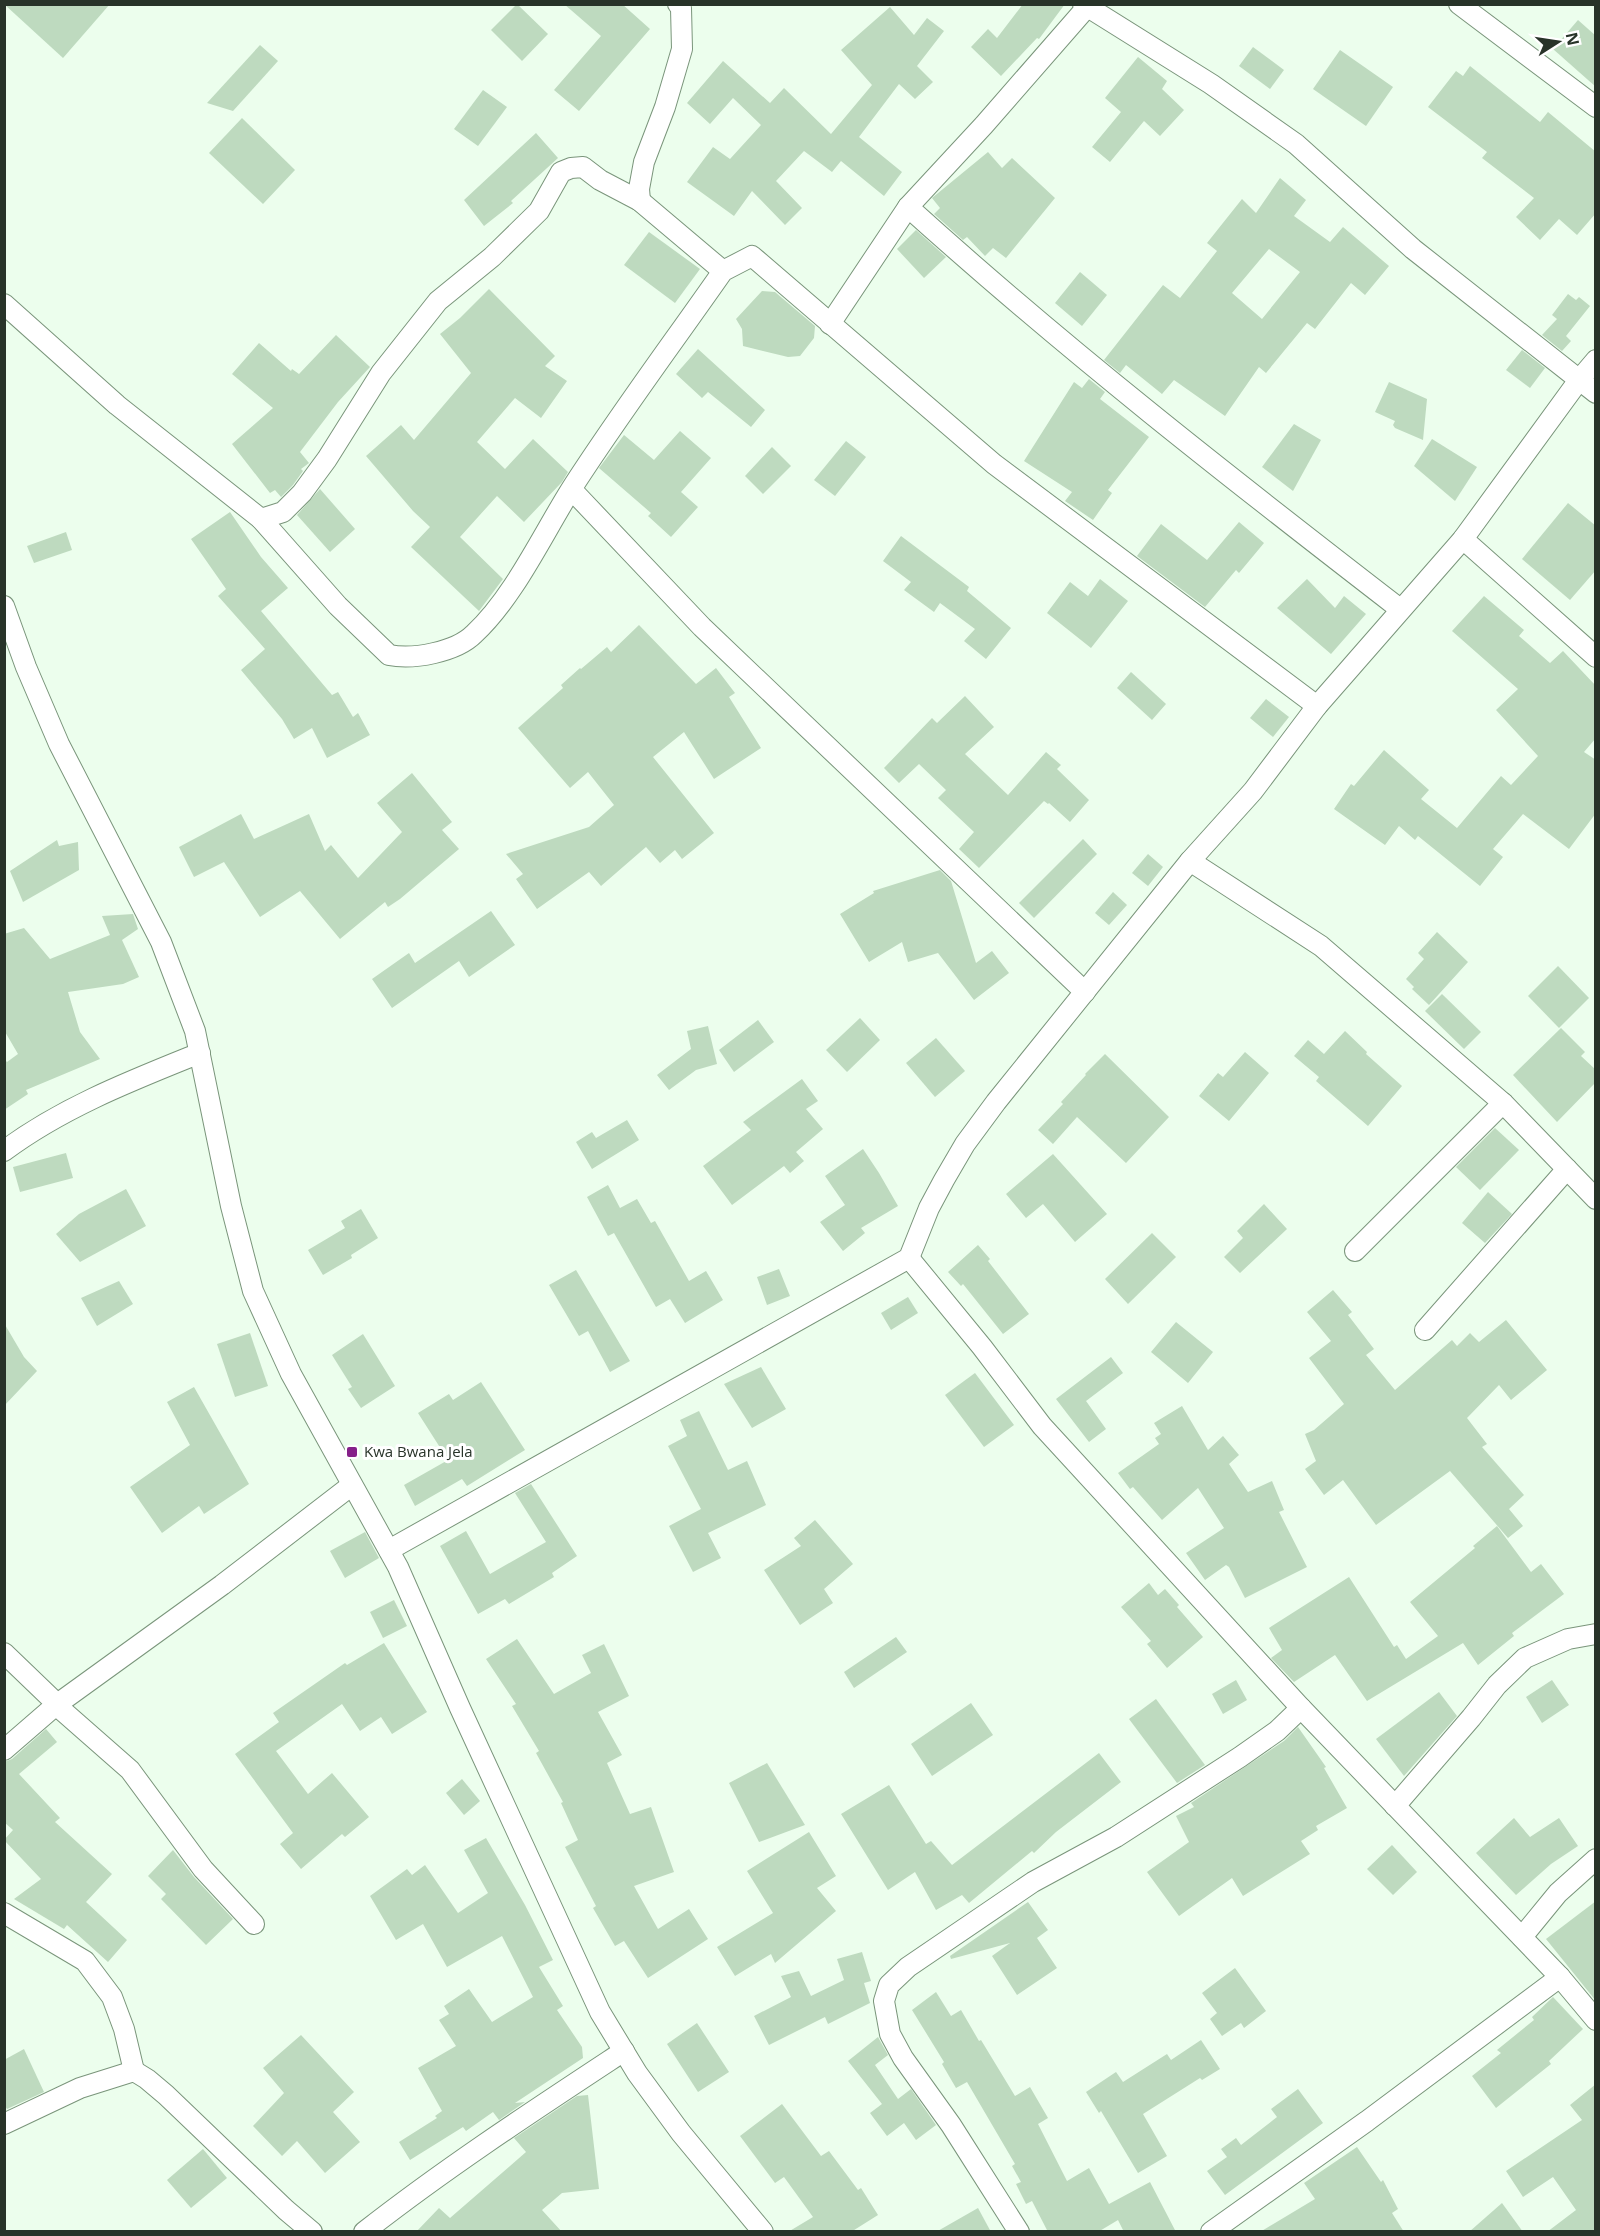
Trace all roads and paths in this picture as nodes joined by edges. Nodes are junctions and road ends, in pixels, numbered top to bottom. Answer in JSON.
{"nodes":[{"id":1,"x":678,"y":4,"type":"edge"},
{"id":2,"x":1459,"y":4,"type":"edge"},
{"id":3,"x":1085,"y":6,"type":"edge"},
{"id":4,"x":1596,"y":107,"type":"edge"},
{"id":5,"x":640,"y":201,"type":"junction"},
{"id":6,"x":908,"y":207,"type":"junction"},
{"id":7,"x":723,"y":271,"type":"junction"},
{"id":8,"x":4,"y":304,"type":"edge"},
{"id":9,"x":830,"y":324,"type":"junction"},
{"id":10,"x":1596,"y":360,"type":"edge"},
{"id":11,"x":1579,"y":380,"type":"junction"},
{"id":12,"x":1596,"y":393,"type":"edge"},
{"id":13,"x":572,"y":490,"type":"junction"},
{"id":14,"x":261,"y":519,"type":"junction"},
{"id":15,"x":1463,"y":539,"type":"junction"},
{"id":16,"x":4,"y":606,"type":"edge"},
{"id":17,"x":1400,"y":609,"type":"junction"},
{"id":18,"x":1596,"y":657,"type":"edge"},
{"id":19,"x":1317,"y":706,"type":"junction"},
{"id":20,"x":1190,"y":861,"type":"junction"},
{"id":21,"x":1085,"y":992,"type":"junction"},
{"id":22,"x":200,"y":1053,"type":"junction"},
{"id":23,"x":1503,"y":1103,"type":"junction"},
{"id":24,"x":4,"y":1151,"type":"edge"},
{"id":25,"x":1567,"y":1169,"type":"junction"},
{"id":26,"x":1596,"y":1199,"type":"edge"},
{"id":27,"x":1354,"y":1251,"type":"dead end"},
{"id":28,"x":909,"y":1258,"type":"junction"},
{"id":29,"x":1425,"y":1330,"type":"dead end"},
{"id":30,"x":352,"y":1485,"type":"junction"},
{"id":31,"x":389,"y":1550,"type":"junction"},
{"id":32,"x":1596,"y":1634,"type":"edge"},
{"id":33,"x":4,"y":1653,"type":"edge"},
{"id":34,"x":56,"y":1705,"type":"junction"},
{"id":35,"x":1301,"y":1708,"type":"junction"},
{"id":36,"x":4,"y":1750,"type":"edge"},
{"id":37,"x":1395,"y":1806,"type":"junction"},
{"id":38,"x":1596,"y":1859,"type":"edge"},
{"id":39,"x":4,"y":1913,"type":"edge"},
{"id":40,"x":254,"y":1924,"type":"dead end"},
{"id":41,"x":1522,"y":1937,"type":"junction"},
{"id":42,"x":1560,"y":1977,"type":"junction"},
{"id":43,"x":1596,"y":2020,"type":"edge"},
{"id":44,"x":624,"y":2051,"type":"junction"},
{"id":45,"x":134,"y":2072,"type":"junction"},
{"id":46,"x":4,"y":2124,"type":"edge"},
{"id":47,"x":312,"y":2232,"type":"edge"},
{"id":48,"x":364,"y":2232,"type":"edge"},
{"id":49,"x":763,"y":2232,"type":"edge"},
{"id":50,"x":1019,"y":2232,"type":"edge"},
{"id":51,"x":1211,"y":2232,"type":"edge"}],
"edges":[{"from":1,"to":5,"type":"street"},
{"from":2,"to":4,"type":"street"},
{"from":3,"to":6,"type":"street"},
{"from":3,"to":11,"type":"street"},
{"from":5,"to":7,"type":"street"},
{"from":5,"to":14,"type":"street"},
{"from":6,"to":9,"type":"street"},
{"from":6,"to":17,"type":"street"},
{"from":7,"to":9,"type":"street"},
{"from":7,"to":13,"type":"street"},
{"from":8,"to":14,"type":"street"},
{"from":9,"to":19,"type":"street"},
{"from":10,"to":11,"type":"street"},
{"from":11,"to":12,"type":"street"},
{"from":11,"to":15,"type":"street"},
{"from":13,"to":14,"type":"street"},
{"from":13,"to":21,"type":"street"},
{"from":15,"to":17,"type":"street"},
{"from":15,"to":18,"type":"street"},
{"from":16,"to":22,"type":"street"},
{"from":17,"to":19,"type":"street"},
{"from":19,"to":20,"type":"street"},
{"from":20,"to":21,"type":"street"},
{"from":20,"to":23,"type":"street"},
{"from":21,"to":28,"type":"street"},
{"from":22,"to":24,"type":"street"},
{"from":22,"to":30,"type":"street"},
{"from":23,"to":25,"type":"street"},
{"from":23,"to":27,"type":"street"},
{"from":25,"to":26,"type":"street"},
{"from":25,"to":29,"type":"street"},
{"from":28,"to":31,"type":"street"},
{"from":28,"to":35,"type":"street"},
{"from":30,"to":31,"type":"street"},
{"from":30,"to":34,"type":"street"},
{"from":31,"to":44,"type":"street"},
{"from":32,"to":37,"type":"street"},
{"from":33,"to":34,"type":"street"},
{"from":34,"to":36,"type":"street"},
{"from":34,"to":40,"type":"street"},
{"from":35,"to":37,"type":"street"},
{"from":35,"to":50,"type":"street"},
{"from":37,"to":41,"type":"street"},
{"from":38,"to":41,"type":"street"},
{"from":39,"to":45,"type":"street"},
{"from":41,"to":42,"type":"street"},
{"from":42,"to":43,"type":"street"},
{"from":42,"to":51,"type":"street"},
{"from":44,"to":48,"type":"street"},
{"from":44,"to":49,"type":"street"},
{"from":45,"to":46,"type":"street"},
{"from":45,"to":47,"type":"street"}]}
